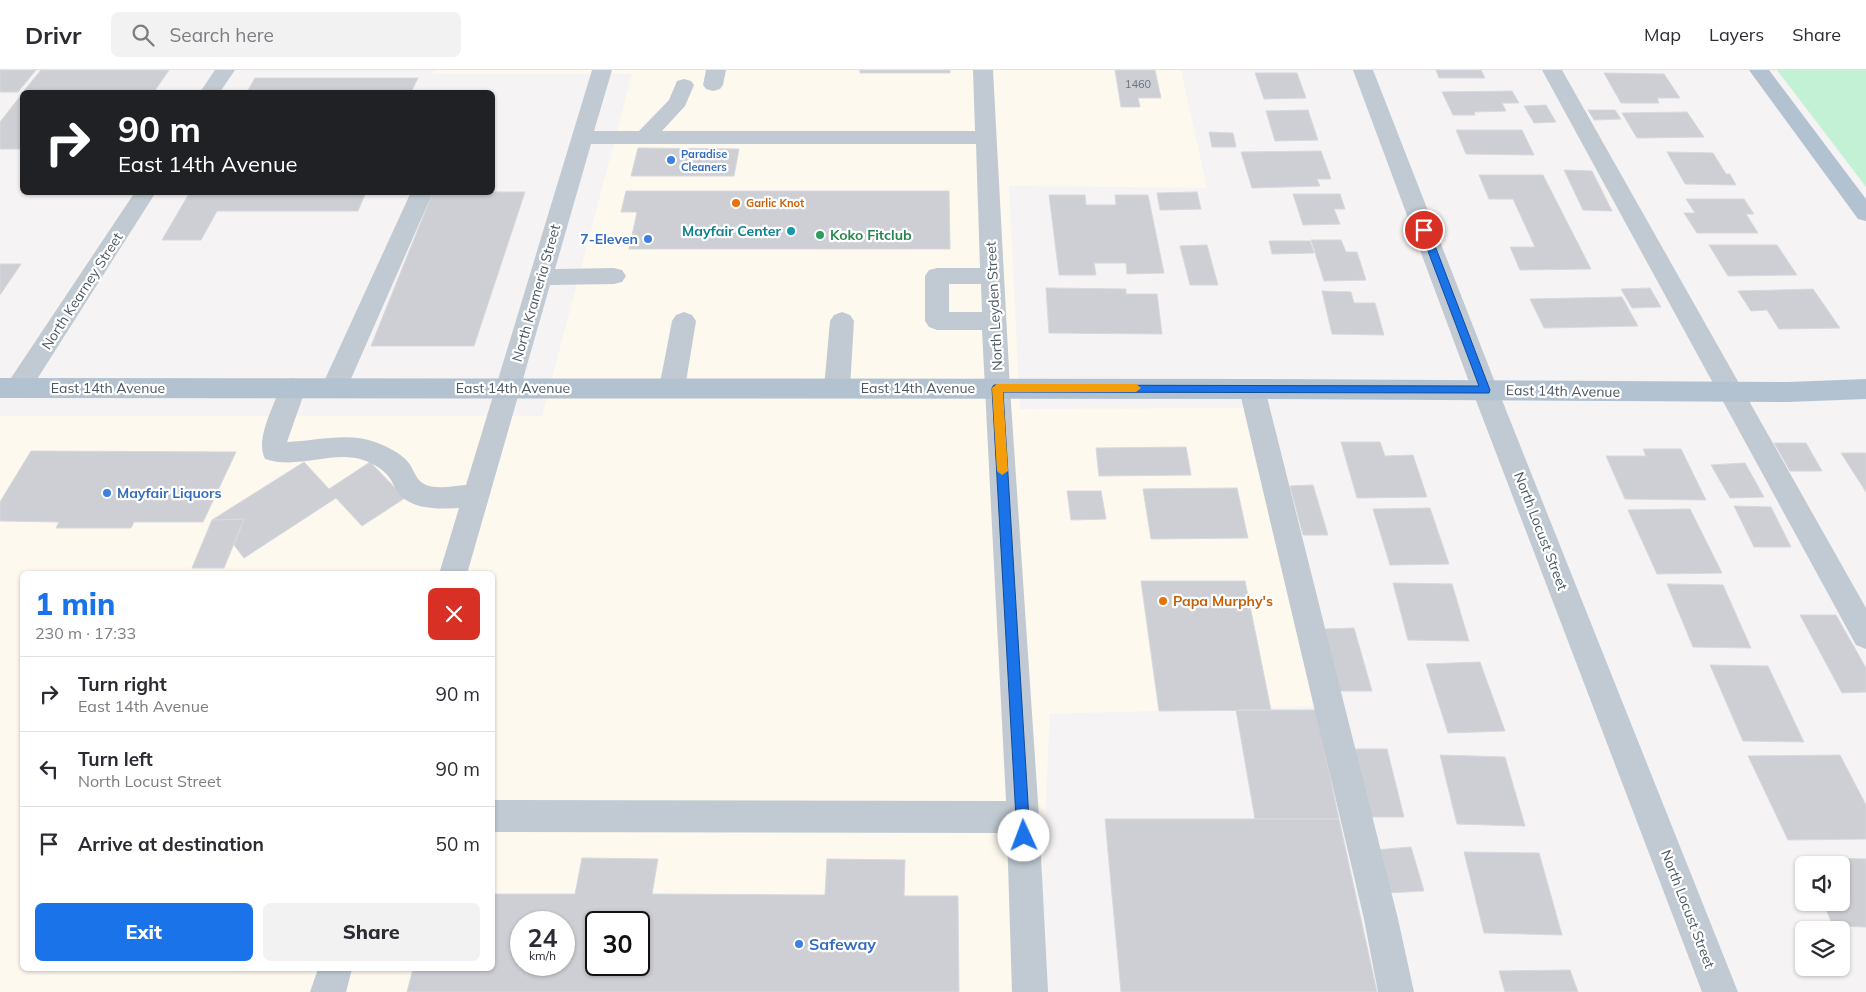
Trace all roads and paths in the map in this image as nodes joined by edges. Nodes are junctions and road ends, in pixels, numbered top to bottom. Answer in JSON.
{"nodes":[{"id":1,"x":225,"y":70,"type":"edge"},
{"id":2,"x":602,"y":70,"type":"edge"},
{"id":3,"x":983,"y":70,"type":"edge"},
{"id":4,"x":1363,"y":70,"type":"edge"},
{"id":5,"x":1552,"y":70,"type":"edge"},
{"id":6,"x":1759,"y":70,"type":"edge"},
{"id":7,"x":684,"y":85,"type":"dead end"},
{"id":8,"x":211,"y":90,"type":"edge"},
{"id":9,"x":581,"y":137,"type":"junction"},
{"id":10,"x":644,"y":138,"type":"junction"},
{"id":11,"x":986,"y":138,"type":"junction"},
{"id":12,"x":144,"y":195,"type":"edge"},
{"id":13,"x":421,"y":195,"type":"edge"},
{"id":14,"x":1866,"y":214,"type":"edge"},
{"id":15,"x":541,"y":276,"type":"junction"},
{"id":16,"x":614,"y":276,"type":"dead end"},
{"id":17,"x":992,"y":276,"type":"junction"},
{"id":18,"x":842,"y":321,"type":"dead end"},
{"id":19,"x":684,"y":322,"type":"dead end"},
{"id":20,"x":994,"y":322,"type":"junction"},
{"id":21,"x":9,"y":388,"type":"edge"},
{"id":22,"x":293,"y":388,"type":"junction"},
{"id":23,"x":334,"y":388,"type":"junction"},
{"id":24,"x":508,"y":388,"type":"junction"},
{"id":25,"x":672,"y":388,"type":"junction"},
{"id":26,"x":837,"y":388,"type":"junction"},
{"id":27,"x":997,"y":388,"type":"junction"},
{"id":28,"x":1252,"y":388,"type":"junction"},
{"id":29,"x":1866,"y":389,"type":"edge"},
{"id":30,"x":1485,"y":390,"type":"junction"},
{"id":31,"x":1730,"y":392,"type":"junction"},
{"id":32,"x":476,"y":496,"type":"junction"},
{"id":33,"x":454,"y":571,"type":"edge"},
{"id":34,"x":1866,"y":636,"type":"edge"},
{"id":35,"x":495,"y":816,"type":"edge"},
{"id":36,"x":1023,"y":817,"type":"junction"},
{"id":37,"x":334,"y":971,"type":"edge"},
{"id":38,"x":328,"y":992,"type":"edge"},
{"id":39,"x":1030,"y":992,"type":"edge"},
{"id":40,"x":1396,"y":992,"type":"edge"},
{"id":41,"x":1720,"y":992,"type":"edge"}],
"edges":[{"from":1,"to":8,"type":"street"},
{"from":2,"to":9,"type":"street","name":"North Krameria Street"},
{"from":3,"to":11,"type":"street","name":"North Leyden Street"},
{"from":4,"to":30,"type":"street","name":"North Locust Street"},
{"from":5,"to":31,"type":"street"},
{"from":6,"to":14,"type":"main road"},
{"from":7,"to":10,"type":"street"},
{"from":9,"to":10,"type":"street"},
{"from":9,"to":15,"type":"street","name":"North Krameria Street"},
{"from":10,"to":11,"type":"street"},
{"from":11,"to":17,"type":"street","name":"North Leyden Street"},
{"from":12,"to":21,"type":"street","name":"North Kearney Street"},
{"from":13,"to":23,"type":"street"},
{"from":15,"to":16,"type":"street"},
{"from":15,"to":24,"type":"street","name":"North Krameria Street"},
{"from":17,"to":20,"type":"street","name":"North Leyden Street"},
{"from":17,"to":20,"type":"street"},
{"from":18,"to":26,"type":"street"},
{"from":19,"to":25,"type":"street"},
{"from":20,"to":27,"type":"street","name":"North Leyden Street"},
{"from":21,"to":22,"type":"main road","name":"East 14th Avenue"},
{"from":22,"to":23,"type":"main road","name":"East 14th Avenue"},
{"from":22,"to":32,"type":"street"},
{"from":23,"to":24,"type":"main road","name":"East 14th Avenue"},
{"from":24,"to":25,"type":"main road","name":"East 14th Avenue"},
{"from":24,"to":32,"type":"street","name":"North Krameria Street"},
{"from":25,"to":26,"type":"main road","name":"East 14th Avenue"},
{"from":26,"to":27,"type":"main road","name":"East 14th Avenue"},
{"from":27,"to":28,"type":"main road","name":"East 14th Avenue"},
{"from":27,"to":36,"type":"street","name":"North Leyden Street"},
{"from":28,"to":30,"type":"main road","name":"East 14th Avenue"},
{"from":28,"to":40,"type":"street"},
{"from":29,"to":31,"type":"main road","name":"East 14th Avenue"},
{"from":30,"to":31,"type":"main road","name":"East 14th Avenue"},
{"from":30,"to":41,"type":"street","name":"North Locust Street"},
{"from":31,"to":34,"type":"street"},
{"from":32,"to":33,"type":"street","name":"North Krameria Street"},
{"from":35,"to":36,"type":"street"},
{"from":36,"to":39,"type":"street","name":"North Leyden Street"},
{"from":37,"to":38,"type":"street"}]}
